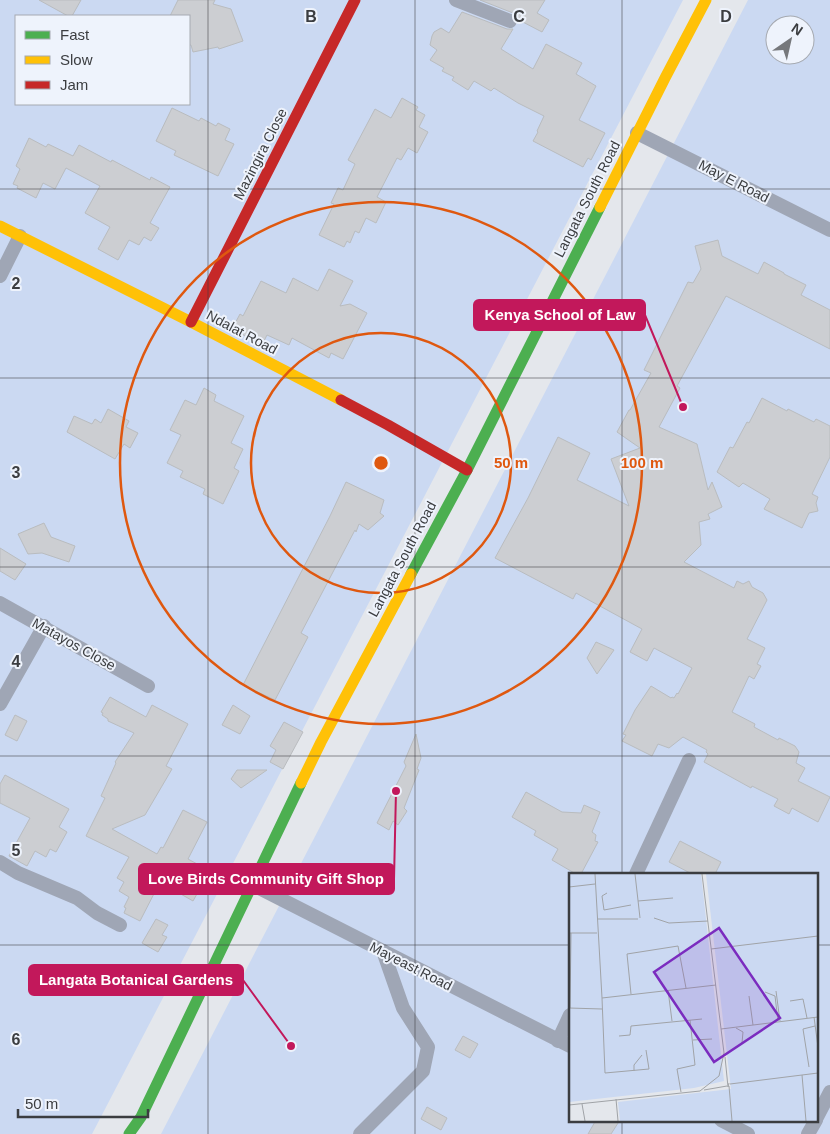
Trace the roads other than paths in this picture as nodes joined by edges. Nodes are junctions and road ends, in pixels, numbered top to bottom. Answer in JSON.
{"nodes":[{"id":1,"x":355,"y":0,"type":"edge"},
{"id":2,"x":456,"y":0,"type":"edge"},
{"id":3,"x":706,"y":0,"type":"edge"},
{"id":4,"x":510,"y":20,"type":"dead end"},
{"id":5,"x":637,"y":132,"type":"junction"},
{"id":6,"x":0,"y":226,"type":"edge"},
{"id":7,"x":830,"y":230,"type":"edge"},
{"id":8,"x":20,"y":236,"type":"junction"},
{"id":9,"x":0,"y":276,"type":"edge"},
{"id":10,"x":190,"y":322,"type":"junction"},
{"id":11,"x":467,"y":470,"type":"junction"},
{"id":12,"x":0,"y":603,"type":"edge"},
{"id":13,"x":44,"y":626,"type":"junction"},
{"id":14,"x":148,"y":686,"type":"dead end"},
{"id":15,"x":0,"y":704,"type":"edge"},
{"id":16,"x":689,"y":760,"type":"dead end"},
{"id":17,"x":0,"y":862,"type":"edge"},
{"id":18,"x":636,"y":873,"type":"edge"},
{"id":19,"x":253,"y":884,"type":"junction"},
{"id":20,"x":120,"y":925,"type":"dead end"},
{"id":21,"x":383,"y":951,"type":"junction"},
{"id":22,"x":569,"y":1020,"type":"edge"},
{"id":23,"x":564,"y":1043,"type":"edge"},
{"id":24,"x":830,"y":1092,"type":"edge"},
{"id":25,"x":818,"y":1116,"type":"edge"},
{"id":26,"x":141,"y":1117,"type":"junction"},
{"id":27,"x":725,"y":1122,"type":"edge"},
{"id":28,"x":815,"y":1122,"type":"edge"},
{"id":29,"x":129,"y":1134,"type":"edge"},
{"id":30,"x":138,"y":1134,"type":"edge"},
{"id":31,"x":360,"y":1134,"type":"edge"},
{"id":32,"x":748,"y":1134,"type":"edge"},
{"id":33,"x":808,"y":1134,"type":"edge"}],
"edges":[{"from":1,"to":10,"type":"street","name":"Mazingira Close"},
{"from":2,"to":4,"type":"street"},
{"from":3,"to":5,"type":"street","name":"Langata South Road"},
{"from":5,"to":7,"type":"street","name":"May E Road"},
{"from":5,"to":11,"type":"street","name":"Langata South Road"},
{"from":6,"to":8,"type":"street","name":"Ndalat Road"},
{"from":8,"to":9,"type":"street"},
{"from":8,"to":10,"type":"street","name":"Ndalat Road"},
{"from":10,"to":11,"type":"street","name":"Ndalat Road"},
{"from":11,"to":19,"type":"street","name":"Langata South Road"},
{"from":12,"to":13,"type":"street","name":"Matayos Close"},
{"from":13,"to":14,"type":"street","name":"Matayos Close"},
{"from":13,"to":15,"type":"street"},
{"from":16,"to":18,"type":"street"},
{"from":17,"to":20,"type":"street"},
{"from":19,"to":21,"type":"street","name":"Mayeast Road"},
{"from":19,"to":26,"type":"street","name":"Langata South Road"},
{"from":21,"to":23,"type":"street","name":"Mayeast Road"},
{"from":21,"to":31,"type":"street"},
{"from":22,"to":23,"type":"street"},
{"from":24,"to":25,"type":"street"},
{"from":26,"to":29,"type":"street","name":"Langata South Road"},
{"from":26,"to":30,"type":"street"},
{"from":27,"to":32,"type":"street"},
{"from":28,"to":33,"type":"street"}]}
